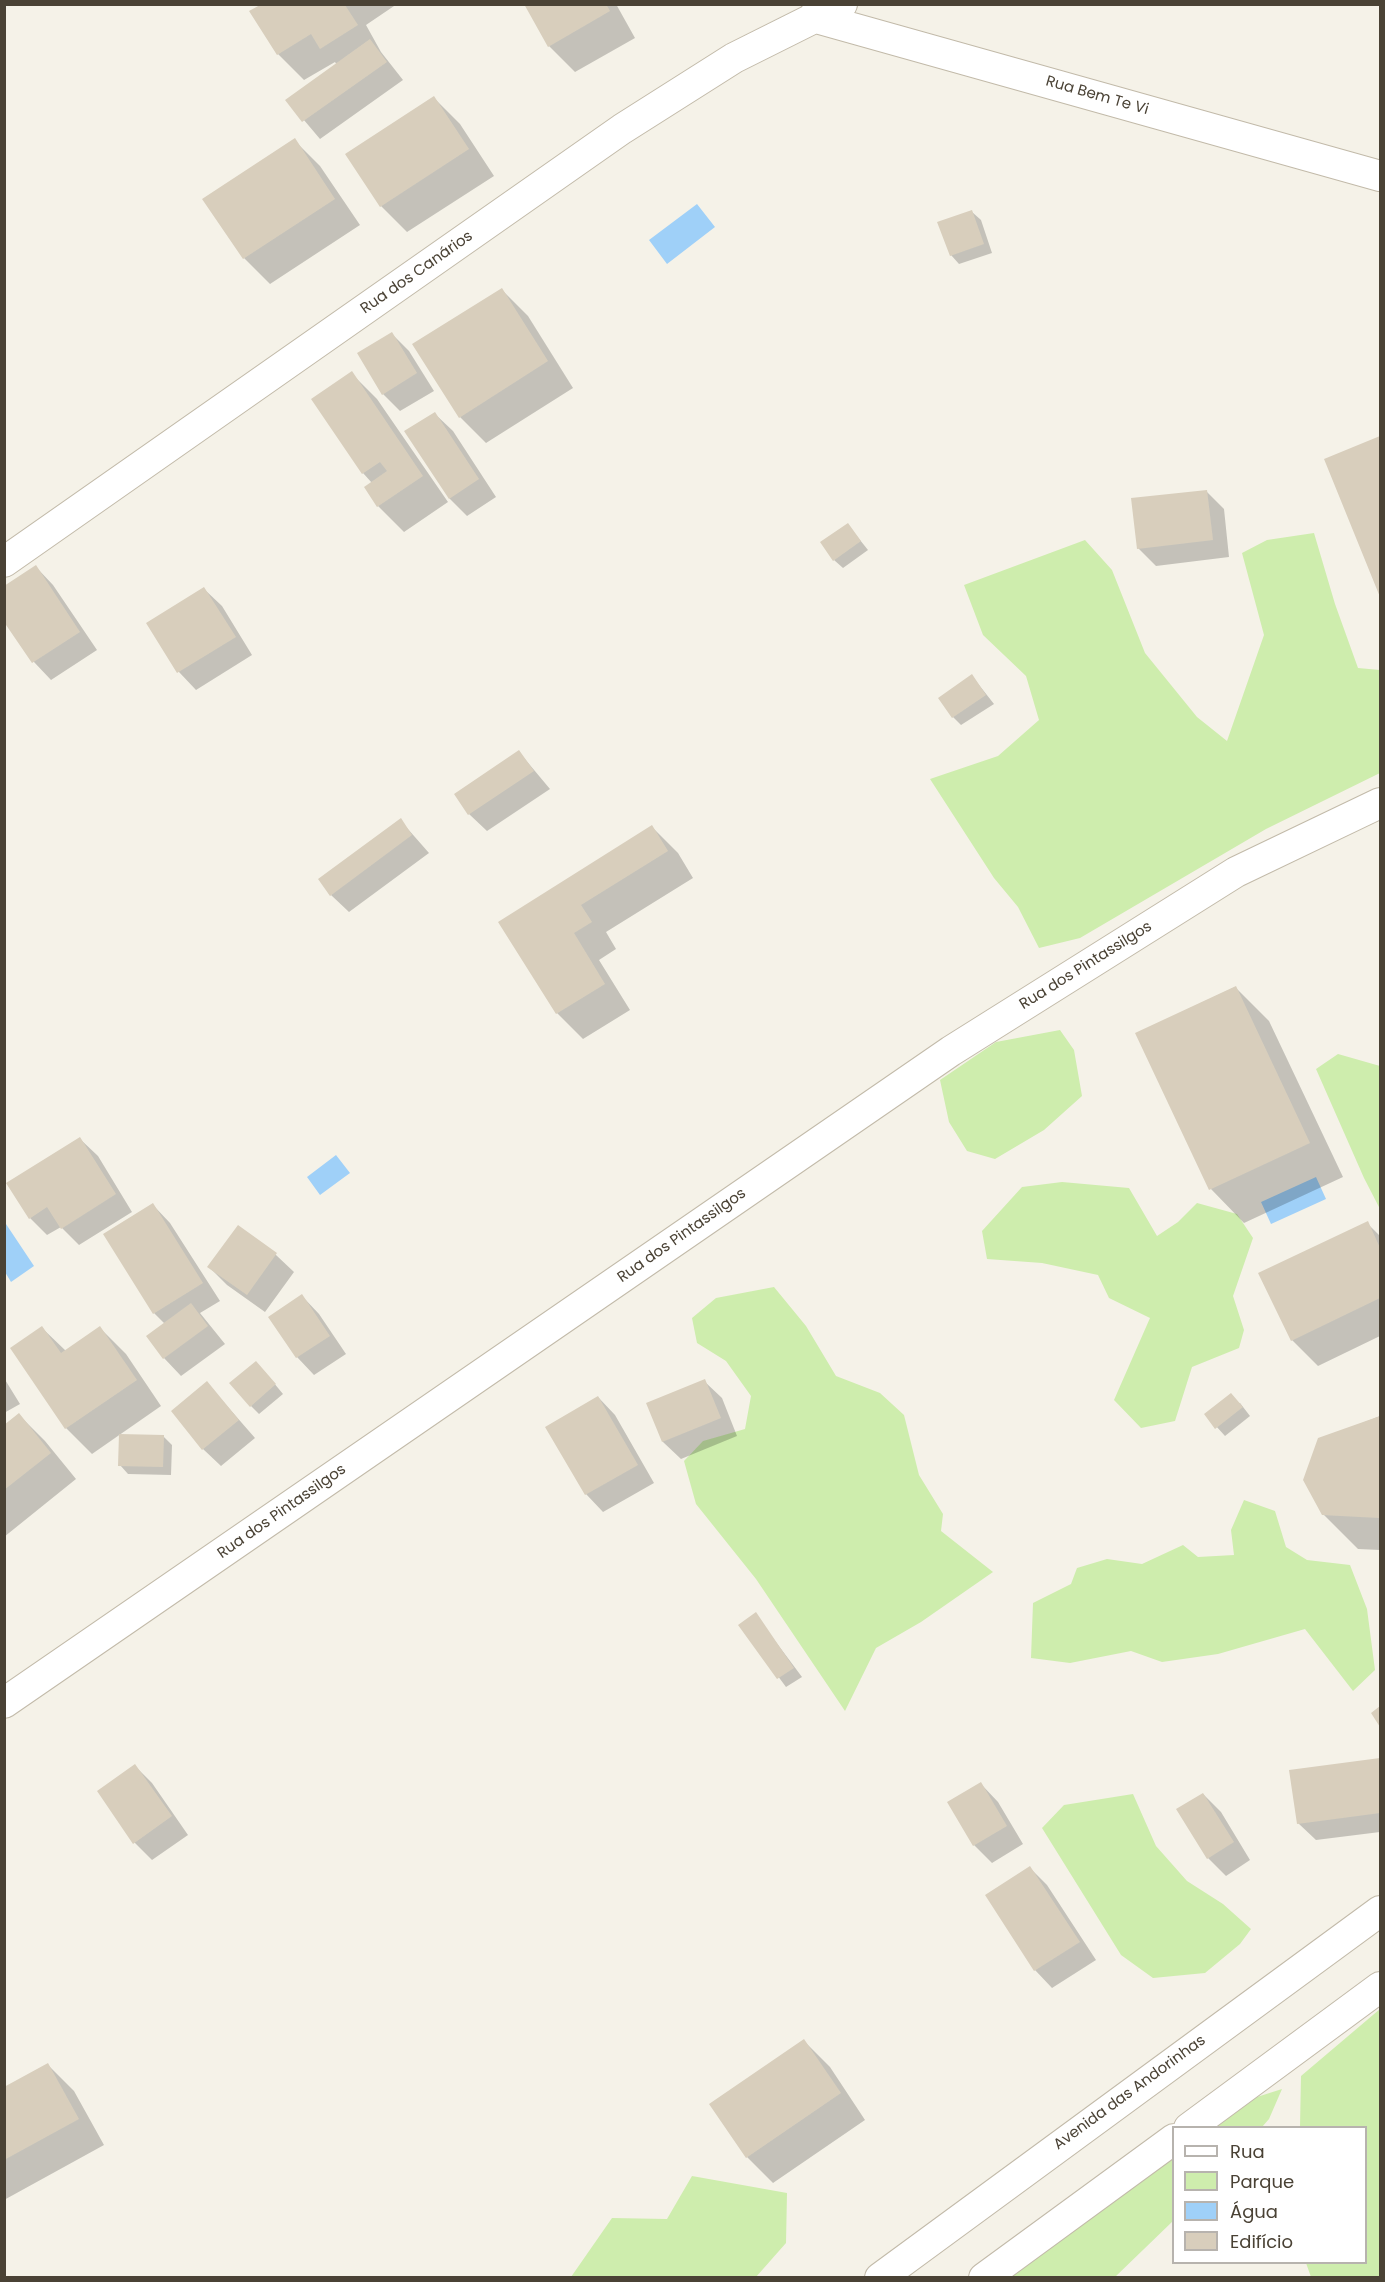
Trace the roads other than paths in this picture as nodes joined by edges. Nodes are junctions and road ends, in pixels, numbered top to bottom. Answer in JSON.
{"nodes":[{"id":1,"x":842,"y":4,"type":"edge"},
{"id":2,"x":813,"y":16,"type":"junction"},
{"id":3,"x":1380,"y":176,"type":"edge"},
{"id":4,"x":4,"y":562,"type":"edge"},
{"id":5,"x":1380,"y":803,"type":"edge"},
{"id":6,"x":4,"y":1703,"type":"edge"},
{"id":7,"x":1380,"y":1911,"type":"edge"},
{"id":8,"x":1380,"y":1987,"type":"edge"},
{"id":9,"x":1190,"y":2126,"type":"edge"},
{"id":10,"x":1172,"y":2140,"type":"edge"},
{"id":11,"x":880,"y":2277,"type":"edge"},
{"id":12,"x":984,"y":2277,"type":"edge"}],
"edges":[{"from":1,"to":2,"type":"street","name":"Rua dos Canários"},
{"from":2,"to":3,"type":"street","name":"Rua Bem Te Vi"},
{"from":2,"to":4,"type":"street","name":"Rua dos Canários"},
{"from":5,"to":6,"type":"street","name":"Rua dos Pintassilgos"},
{"from":7,"to":11,"type":"street","name":"Avenida das Andorinhas"},
{"from":8,"to":9,"type":"street"},
{"from":10,"to":12,"type":"street"}]}
